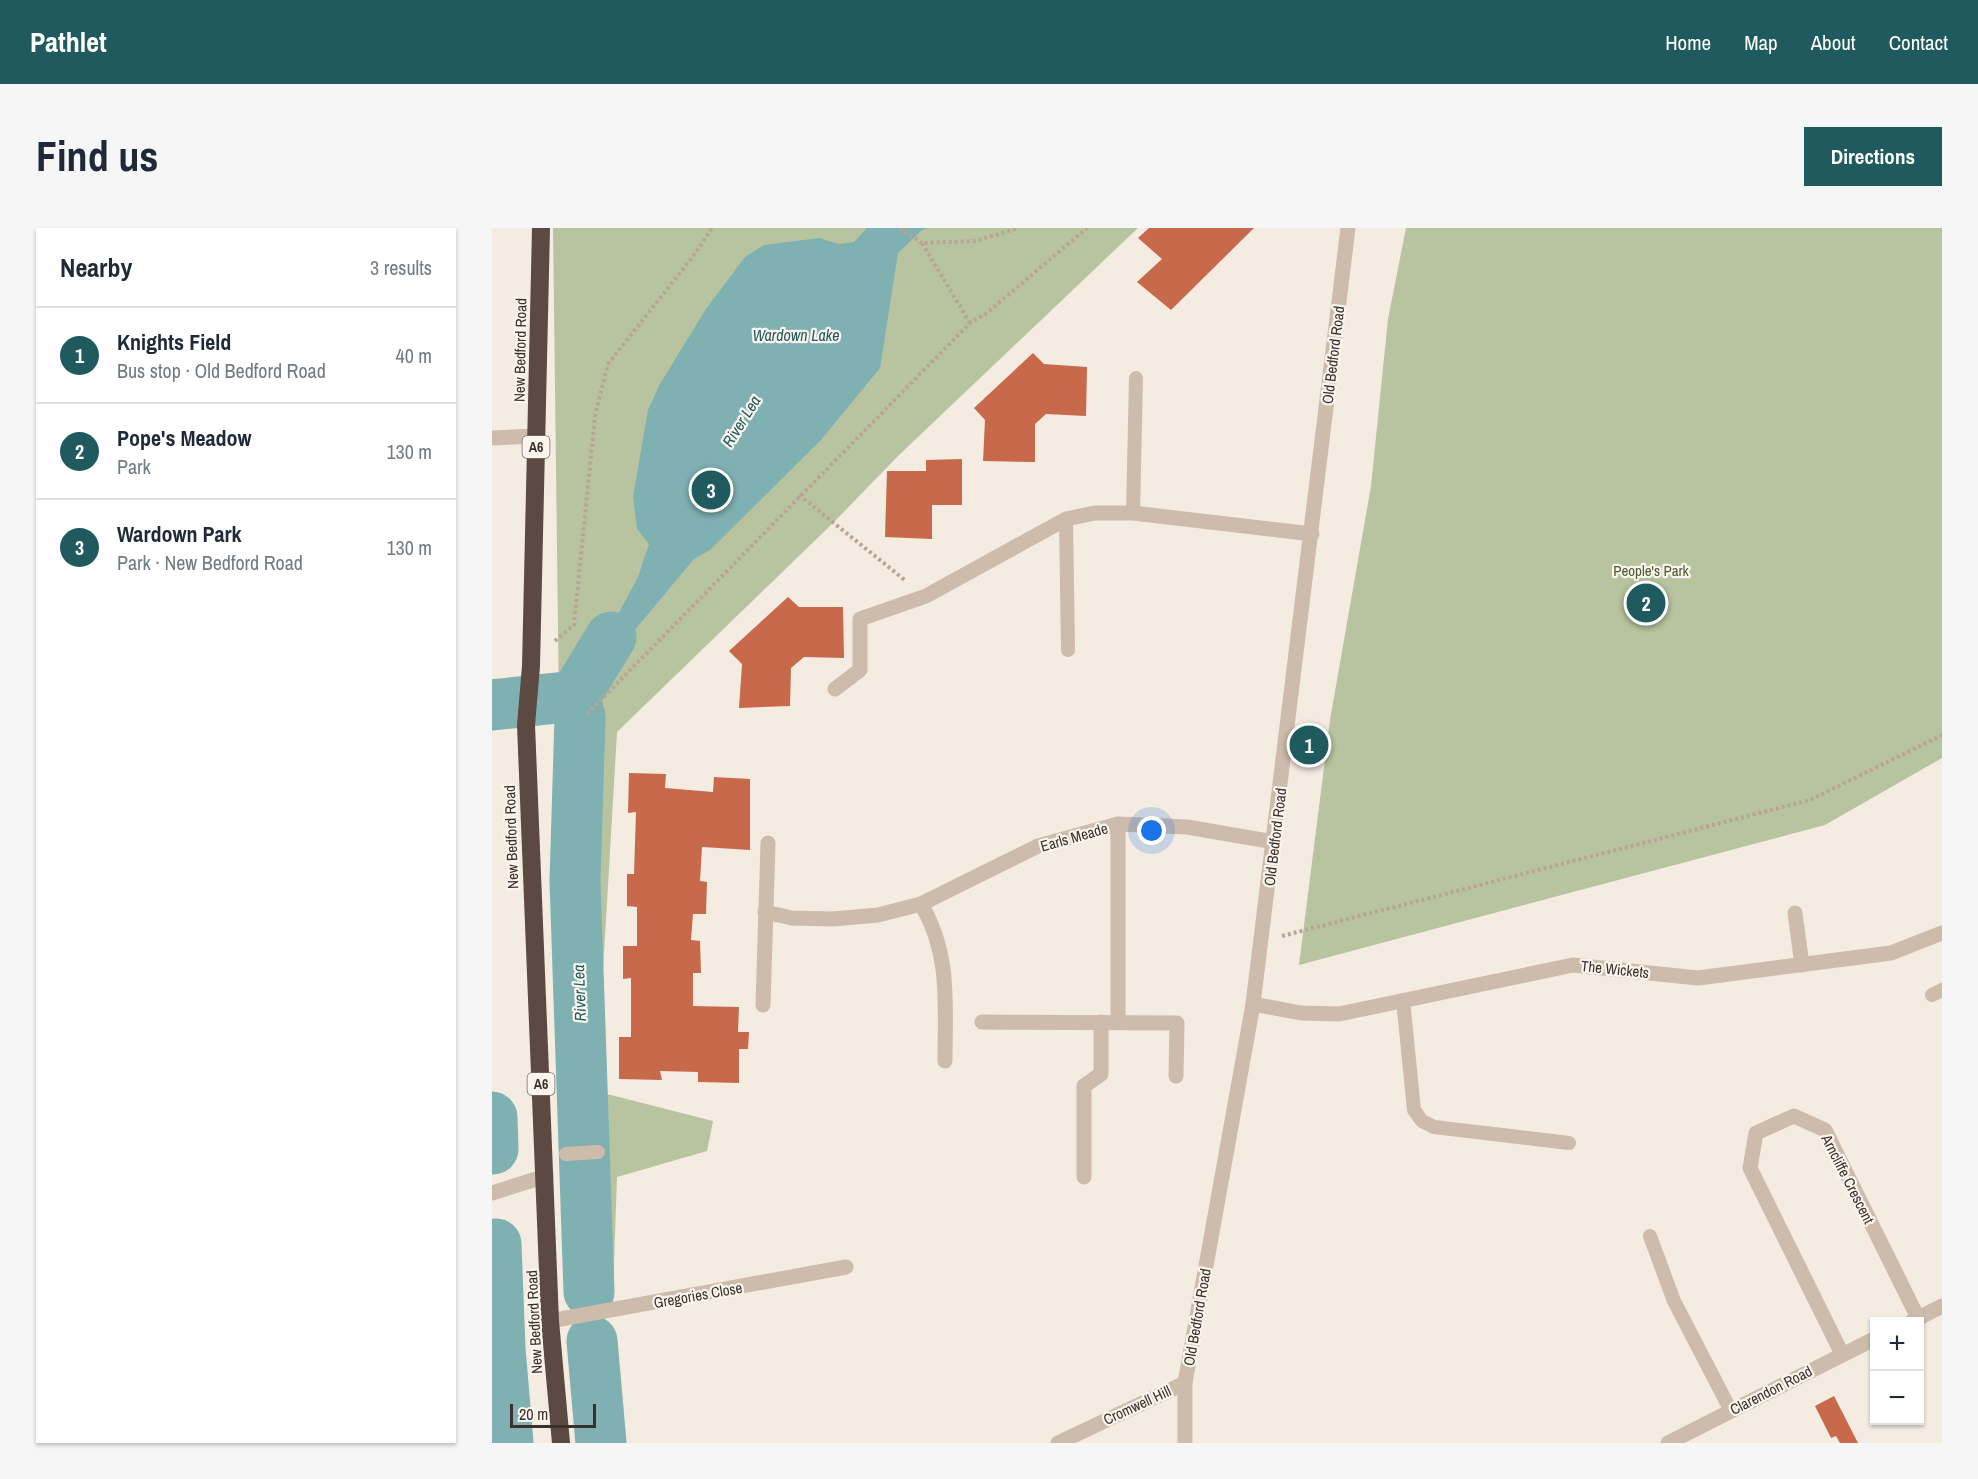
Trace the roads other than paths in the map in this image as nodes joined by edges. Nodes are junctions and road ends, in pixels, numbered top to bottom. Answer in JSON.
{"nodes":[{"id":1,"x":541,"y":228,"type":"edge"},
{"id":2,"x":1348,"y":228,"type":"edge"},
{"id":3,"x":1136,"y":378,"type":"dead end"},
{"id":4,"x":536,"y":436,"type":"junction"},
{"id":5,"x":492,"y":438,"type":"edge"},
{"id":6,"x":1133,"y":513,"type":"junction"},
{"id":7,"x":1066,"y":519,"type":"junction"},
{"id":8,"x":1311,"y":534,"type":"junction"},
{"id":9,"x":1068,"y":650,"type":"dead end"},
{"id":10,"x":835,"y":688,"type":"dead end"},
{"id":11,"x":1118,"y":824,"type":"junction"},
{"id":12,"x":1274,"y":842,"type":"junction"},
{"id":13,"x":768,"y":843,"type":"dead end"},
{"id":14,"x":921,"y":904,"type":"junction"},
{"id":15,"x":765,"y":912,"type":"junction"},
{"id":16,"x":1795,"y":913,"type":"dead end"},
{"id":17,"x":1942,"y":933,"type":"edge"},
{"id":18,"x":1802,"y":965,"type":"junction"},
{"id":19,"x":1403,"y":1000,"type":"junction"},
{"id":20,"x":1253,"y":1004,"type":"junction"},
{"id":21,"x":763,"y":1005,"type":"dead end"},
{"id":22,"x":982,"y":1022,"type":"dead end"},
{"id":23,"x":1101,"y":1022,"type":"junction"},
{"id":24,"x":1118,"y":1022,"type":"junction"},
{"id":25,"x":945,"y":1061,"type":"dead end"},
{"id":26,"x":1176,"y":1076,"type":"dead end"},
{"id":27,"x":1569,"y":1143,"type":"dead end"},
{"id":28,"x":598,"y":1152,"type":"dead end"},
{"id":29,"x":567,"y":1154,"type":"dead end"},
{"id":30,"x":546,"y":1176,"type":"junction"},
{"id":31,"x":1084,"y":1177,"type":"dead end"},
{"id":32,"x":492,"y":1193,"type":"edge"},
{"id":33,"x":1650,"y":1236,"type":"dead end"},
{"id":34,"x":846,"y":1268,"type":"dead end"},
{"id":35,"x":1942,"y":1306,"type":"edge"},
{"id":36,"x":1913,"y":1317,"type":"edge"},
{"id":37,"x":1920,"y":1317,"type":"edge"},
{"id":38,"x":550,"y":1322,"type":"junction"},
{"id":39,"x":1870,"y":1341,"type":"edge"},
{"id":40,"x":1842,"y":1354,"type":"junction"},
{"id":41,"x":1185,"y":1383,"type":"junction"},
{"id":42,"x":1731,"y":1411,"type":"junction"},
{"id":43,"x":561,"y":1443,"type":"edge"},
{"id":44,"x":1058,"y":1443,"type":"edge"},
{"id":45,"x":1185,"y":1443,"type":"edge"},
{"id":46,"x":1668,"y":1443,"type":"edge"}],
"edges":[{"from":1,"to":4,"type":"highway","name":"New Bedford Road","number":"A6"},
{"from":2,"to":8,"type":"street","name":"Old Bedford Road"},
{"from":3,"to":6,"type":"lane"},
{"from":4,"to":5,"type":"street"},
{"from":4,"to":30,"type":"highway","name":"New Bedford Road","number":"A6"},
{"from":6,"to":7,"type":"street"},
{"from":6,"to":8,"type":"street"},
{"from":7,"to":9,"type":"lane"},
{"from":7,"to":10,"type":"street"},
{"from":8,"to":12,"type":"street","name":"Old Bedford Road"},
{"from":11,"to":12,"type":"street","name":"Earls Meade"},
{"from":11,"to":14,"type":"street","name":"Earls Meade"},
{"from":11,"to":24,"type":"street"},
{"from":12,"to":20,"type":"street","name":"Old Bedford Road"},
{"from":13,"to":15,"type":"street"},
{"from":14,"to":15,"type":"street","name":"Earls Meade"},
{"from":14,"to":25,"type":"street"},
{"from":15,"to":21,"type":"street"},
{"from":16,"to":18,"type":"street"},
{"from":17,"to":18,"type":"street","name":"The Wickets"},
{"from":18,"to":19,"type":"street","name":"The Wickets"},
{"from":19,"to":20,"type":"street","name":"The Wickets"},
{"from":19,"to":27,"type":"lane"},
{"from":20,"to":41,"type":"street","name":"Old Bedford Road"},
{"from":22,"to":23,"type":"street"},
{"from":23,"to":24,"type":"street"},
{"from":23,"to":31,"type":"street"},
{"from":24,"to":26,"type":"street"},
{"from":28,"to":29,"type":"lane"},
{"from":30,"to":32,"type":"street"},
{"from":30,"to":38,"type":"highway","name":"New Bedford Road","number":"A6"},
{"from":33,"to":42,"type":"lane"},
{"from":34,"to":38,"type":"street","name":"Gregories Close"},
{"from":35,"to":37,"type":"street"},
{"from":36,"to":40,"type":"street","name":"Arncliffe Crescent"},
{"from":38,"to":43,"type":"highway","name":"New Bedford Road","number":"A6"},
{"from":39,"to":40,"type":"street","name":"Clarendon Road"},
{"from":40,"to":42,"type":"street","name":"Clarendon Road"},
{"from":41,"to":44,"type":"street","name":"Cromwell Hill"},
{"from":41,"to":45,"type":"street","name":"Old Bedford Road"},
{"from":42,"to":46,"type":"street","name":"Clarendon Road"}]}
